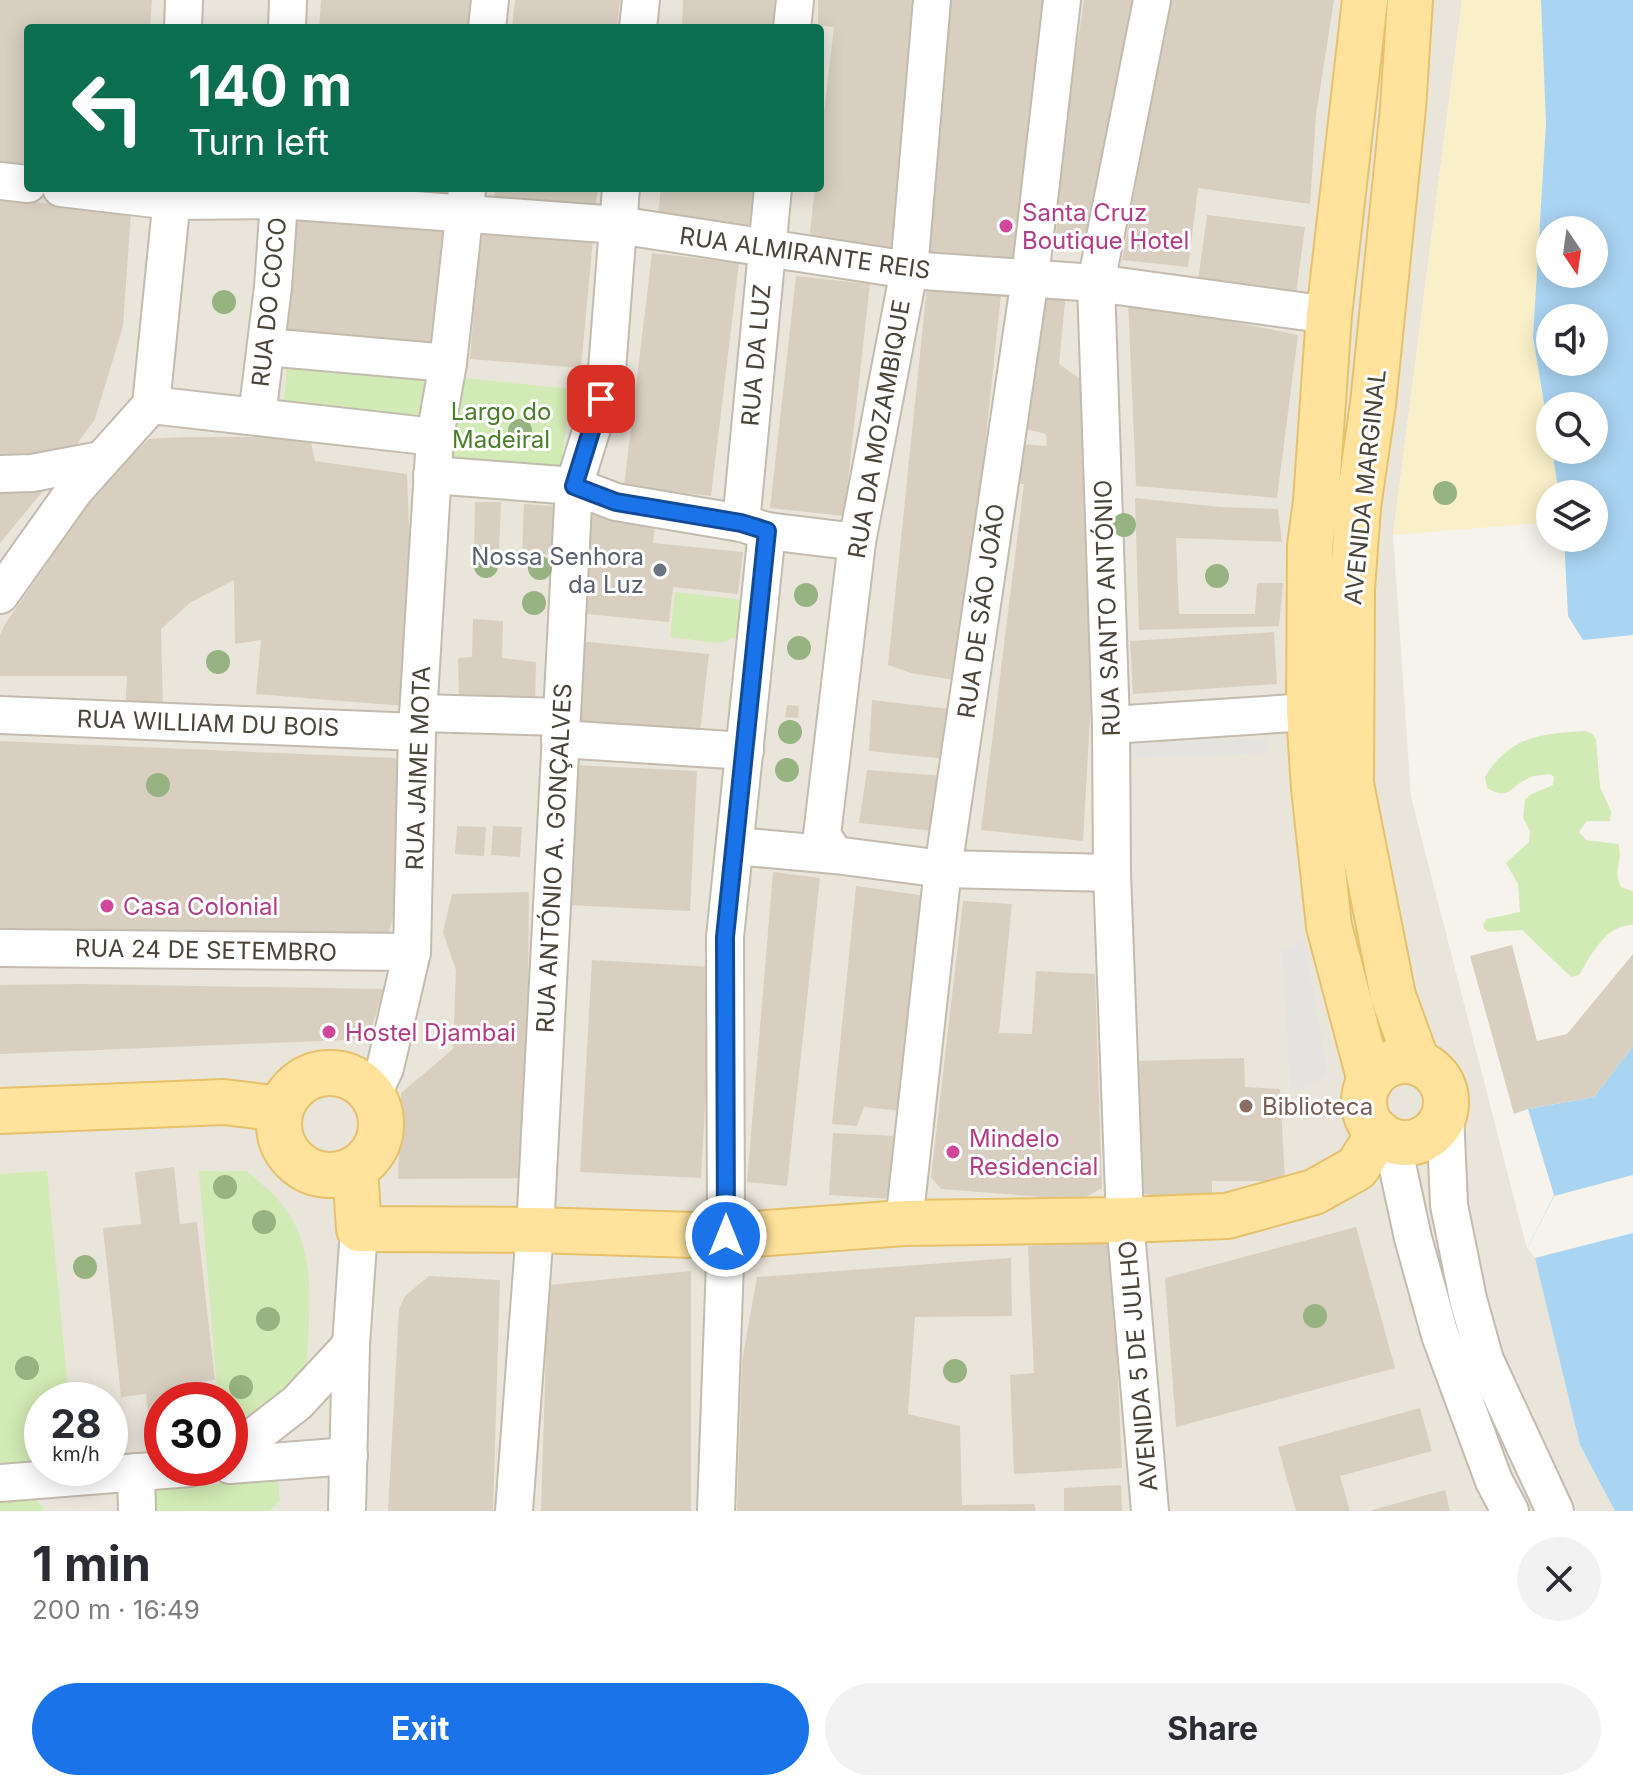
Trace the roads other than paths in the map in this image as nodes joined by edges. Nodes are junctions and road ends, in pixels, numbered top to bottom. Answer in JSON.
{"nodes":[{"id":1,"x":184,"y":0,"type":"edge"},
{"id":2,"x":288,"y":0,"type":"edge"},
{"id":3,"x":490,"y":0,"type":"edge"},
{"id":4,"x":641,"y":0,"type":"edge"},
{"id":5,"x":795,"y":0,"type":"edge"},
{"id":6,"x":932,"y":0,"type":"edge"},
{"id":7,"x":1062,"y":0,"type":"edge"},
{"id":8,"x":1152,"y":0,"type":"edge"},
{"id":9,"x":1365,"y":0,"type":"edge"},
{"id":10,"x":1410,"y":0,"type":"edge"},
{"id":11,"x":183,"y":24,"type":"edge"},
{"id":12,"x":287,"y":24,"type":"edge"},
{"id":13,"x":487,"y":24,"type":"edge"},
{"id":14,"x":638,"y":24,"type":"edge"},
{"id":15,"x":792,"y":24,"type":"edge"},
{"id":16,"x":0,"y":181,"type":"edge"},
{"id":17,"x":24,"y":184,"type":"edge"},
{"id":18,"x":136,"y":192,"type":"edge"},
{"id":19,"x":621,"y":192,"type":"edge"},
{"id":20,"x":773,"y":192,"type":"edge"},
{"id":21,"x":173,"y":194,"type":"edge"},
{"id":22,"x":280,"y":194,"type":"edge"},
{"id":23,"x":465,"y":200,"type":"edge"},
{"id":24,"x":618,"y":225,"type":"junction"},
{"id":25,"x":766,"y":249,"type":"junction"},
{"id":26,"x":909,"y":270,"type":"junction"},
{"id":27,"x":1030,"y":278,"type":"junction"},
{"id":28,"x":1096,"y":283,"type":"junction"},
{"id":29,"x":1329,"y":315,"type":"junction"},
{"id":30,"x":266,"y":347,"type":"junction"},
{"id":31,"x":448,"y":363,"type":"junction"},
{"id":32,"x":151,"y":405,"type":"junction"},
{"id":33,"x":257,"y":416,"type":"junction"},
{"id":34,"x":435,"y":437,"type":"junction"},
{"id":35,"x":101,"y":460,"type":"junction"},
{"id":36,"x":0,"y":474,"type":"edge"},
{"id":37,"x":432,"y":475,"type":"junction"},
{"id":38,"x":574,"y":486,"type":"junction"},
{"id":39,"x":754,"y":527,"type":"junction"},
{"id":40,"x":857,"y":542,"type":"junction"},
{"id":41,"x":0,"y":595,"type":"edge"},
{"id":42,"x":1309,"y":712,"type":"junction"},
{"id":43,"x":0,"y":715,"type":"edge"},
{"id":44,"x":418,"y":722,"type":"junction"},
{"id":45,"x":1111,"y":725,"type":"junction"},
{"id":46,"x":561,"y":728,"type":"junction"},
{"id":47,"x":745,"y":751,"type":"junction"},
{"id":48,"x":735,"y":846,"type":"junction"},
{"id":49,"x":835,"y":855,"type":"junction"},
{"id":50,"x":943,"y":869,"type":"junction"},
{"id":51,"x":1112,"y":873,"type":"junction"},
{"id":52,"x":0,"y":948,"type":"edge"},
{"id":53,"x":412,"y":952,"type":"junction"},
{"id":54,"x":1417,"y":1062,"type":"junction"},
{"id":55,"x":1370,"y":1081,"type":"junction"},
{"id":56,"x":373,"y":1094,"type":"junction"},
{"id":57,"x":281,"y":1109,"type":"junction"},
{"id":58,"x":0,"y":1111,"type":"edge"},
{"id":59,"x":1445,"y":1113,"type":"junction"},
{"id":60,"x":1385,"y":1137,"type":"junction"},
{"id":61,"x":355,"y":1170,"type":"junction"},
{"id":62,"x":1125,"y":1220,"type":"junction"},
{"id":63,"x":904,"y":1223,"type":"junction"},
{"id":64,"x":359,"y":1229,"type":"junction"},
{"id":65,"x":535,"y":1230,"type":"junction"},
{"id":66,"x":726,"y":1236,"type":"junction"},
{"id":67,"x":351,"y":1345,"type":"junction"},
{"id":68,"x":248,"y":1441,"type":"edge"},
{"id":69,"x":349,"y":1456,"type":"junction"},
{"id":70,"x":248,"y":1464,"type":"edge"},
{"id":71,"x":144,"y":1471,"type":"edge"},
{"id":72,"x":136,"y":1472,"type":"junction"},
{"id":73,"x":0,"y":1483,"type":"edge"},
{"id":74,"x":137,"y":1511,"type":"edge"},
{"id":75,"x":347,"y":1511,"type":"edge"},
{"id":76,"x":514,"y":1511,"type":"edge"},
{"id":77,"x":716,"y":1511,"type":"edge"},
{"id":78,"x":1150,"y":1511,"type":"edge"},
{"id":79,"x":1510,"y":1511,"type":"edge"},
{"id":80,"x":1555,"y":1511,"type":"edge"}],
"edges":[{"from":1,"to":11,"type":"street"},
{"from":2,"to":12,"type":"street"},
{"from":3,"to":13,"type":"street"},
{"from":4,"to":14,"type":"street"},
{"from":5,"to":15,"type":"street"},
{"from":6,"to":26,"type":"street","name":"RUA DA MOZAMBIQUE"},
{"from":7,"to":27,"type":"street","name":"RUA DE SÃO JOÃO"},
{"from":8,"to":28,"type":"street","name":"RUA SANTO ANTÓNIO"},
{"from":9,"to":29,"type":"main road","name":"AVENIDA MARGINAL"},
{"from":10,"to":54,"type":"main road","name":"AVENIDA MARGINAL"},
{"from":16,"to":17,"type":"street"},
{"from":18,"to":21,"type":"street"},
{"from":19,"to":24,"type":"street","name":"RUA ANTÓNIO A. GONÇALVES"},
{"from":20,"to":25,"type":"street","name":"RUA DA LUZ"},
{"from":21,"to":22,"type":"street","name":"RUA ALMIRANTE REIS"},
{"from":21,"to":32,"type":"street"},
{"from":22,"to":23,"type":"street","name":"RUA ALMIRANTE REIS"},
{"from":22,"to":30,"type":"street","name":"RUA DO COCO"},
{"from":23,"to":24,"type":"street","name":"RUA ALMIRANTE REIS"},
{"from":23,"to":31,"type":"street","name":"RUA JAIME MOTA"},
{"from":24,"to":25,"type":"street","name":"RUA ALMIRANTE REIS"},
{"from":24,"to":38,"type":"street","name":"RUA ANTÓNIO A. GONÇALVES"},
{"from":25,"to":26,"type":"street","name":"RUA ALMIRANTE REIS"},
{"from":25,"to":39,"type":"street","name":"RUA DA LUZ"},
{"from":26,"to":27,"type":"street","name":"RUA ALMIRANTE REIS"},
{"from":26,"to":40,"type":"street","name":"RUA DA MOZAMBIQUE"},
{"from":27,"to":28,"type":"street","name":"RUA ALMIRANTE REIS"},
{"from":27,"to":50,"type":"street","name":"RUA DE SÃO JOÃO"},
{"from":28,"to":29,"type":"street","name":"RUA ALMIRANTE REIS"},
{"from":28,"to":45,"type":"street","name":"RUA SANTO ANTÓNIO"},
{"from":29,"to":42,"type":"main road","name":"AVENIDA MARGINAL"},
{"from":30,"to":31,"type":"street"},
{"from":30,"to":33,"type":"street","name":"RUA DO COCO"},
{"from":31,"to":34,"type":"street","name":"RUA JAIME MOTA"},
{"from":32,"to":33,"type":"street"},
{"from":32,"to":35,"type":"street"},
{"from":33,"to":34,"type":"street"},
{"from":34,"to":37,"type":"street","name":"RUA JAIME MOTA"},
{"from":35,"to":36,"type":"street"},
{"from":35,"to":41,"type":"street"},
{"from":37,"to":38,"type":"street"},
{"from":37,"to":44,"type":"street","name":"RUA JAIME MOTA"},
{"from":38,"to":39,"type":"street"},
{"from":38,"to":46,"type":"street","name":"RUA ANTÓNIO A. GONÇALVES"},
{"from":39,"to":40,"type":"street"},
{"from":39,"to":47,"type":"street","name":"RUA DA LUZ"},
{"from":40,"to":49,"type":"street","name":"RUA DA MOZAMBIQUE"},
{"from":42,"to":45,"type":"street"},
{"from":42,"to":55,"type":"main road","name":"AVENIDA MARGINAL"},
{"from":43,"to":44,"type":"street","name":"RUA WILLIAM DU BOIS"},
{"from":44,"to":46,"type":"street","name":"RUA WILLIAM DU BOIS"},
{"from":44,"to":53,"type":"street","name":"RUA JAIME MOTA"},
{"from":45,"to":51,"type":"street","name":"RUA SANTO ANTÓNIO"},
{"from":46,"to":47,"type":"street","name":"RUA WILLIAM DU BOIS"},
{"from":46,"to":65,"type":"street","name":"RUA ANTÓNIO A. GONÇALVES"},
{"from":47,"to":48,"type":"street","name":"RUA DA LUZ"},
{"from":48,"to":49,"type":"street"},
{"from":48,"to":66,"type":"street","name":"RUA DA LUZ"},
{"from":49,"to":50,"type":"street"},
{"from":50,"to":51,"type":"street"},
{"from":50,"to":63,"type":"street","name":"RUA DE SÃO JOÃO"},
{"from":51,"to":62,"type":"street","name":"RUA SANTO ANTÓNIO"},
{"from":52,"to":53,"type":"street","name":"RUA 24 DE SETEMBRO"},
{"from":53,"to":56,"type":"street","name":"RUA JAIME MOTA"},
{"from":54,"to":55,"type":"main road"},
{"from":54,"to":59,"type":"main road"},
{"from":55,"to":60,"type":"main road"},
{"from":56,"to":57,"type":"main road"},
{"from":56,"to":61,"type":"main road"},
{"from":57,"to":58,"type":"main road"},
{"from":57,"to":61,"type":"main road"},
{"from":59,"to":60,"type":"main road"},
{"from":59,"to":80,"type":"street"},
{"from":60,"to":62,"type":"main road"},
{"from":60,"to":79,"type":"street"},
{"from":61,"to":64,"type":"main road"},
{"from":62,"to":63,"type":"main road"},
{"from":62,"to":78,"type":"street","name":"AVENIDA 5 DE JULHO"},
{"from":63,"to":66,"type":"main road"},
{"from":64,"to":65,"type":"main road"},
{"from":64,"to":67,"type":"street"},
{"from":65,"to":66,"type":"main road"},
{"from":65,"to":76,"type":"street","name":"RUA ANTÓNIO A. GONÇALVES"},
{"from":66,"to":77,"type":"street","name":"RUA DA LUZ"},
{"from":67,"to":68,"type":"street"},
{"from":67,"to":69,"type":"street"},
{"from":69,"to":70,"type":"street"},
{"from":69,"to":75,"type":"street"},
{"from":71,"to":72,"type":"street"},
{"from":72,"to":73,"type":"street"},
{"from":72,"to":74,"type":"street"}]}
